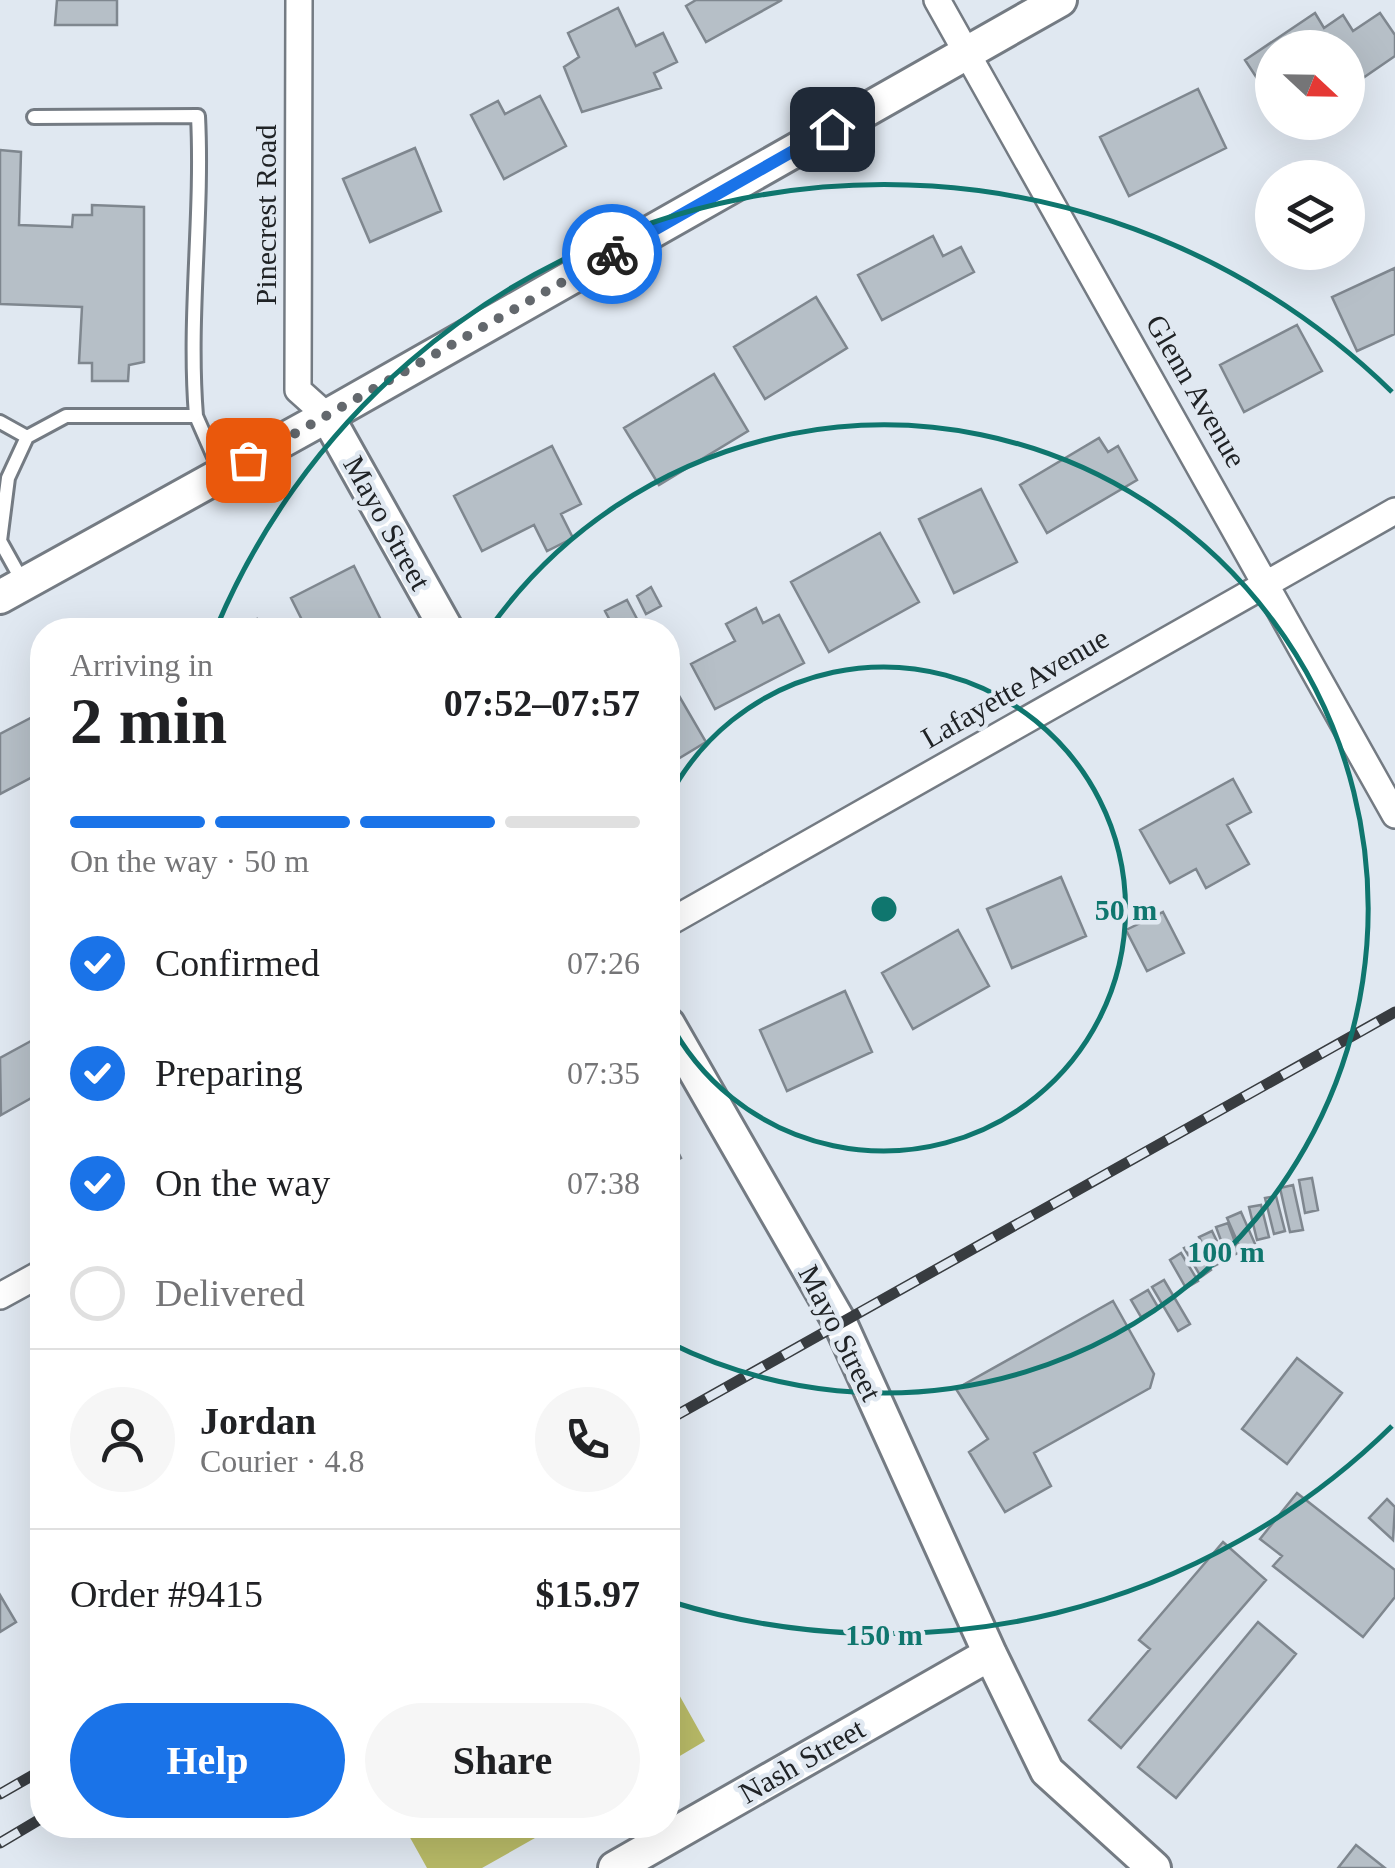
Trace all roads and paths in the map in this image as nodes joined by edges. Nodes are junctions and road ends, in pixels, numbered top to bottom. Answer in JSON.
{"nodes":[{"id":1,"x":299,"y":0,"type":"edge"},
{"id":2,"x":937,"y":0,"type":"edge"},
{"id":3,"x":1060,"y":0,"type":"edge"},
{"id":4,"x":966,"y":52,"type":"junction"},
{"id":5,"x":34,"y":117,"type":"dead end"},
{"id":6,"x":196,"y":416,"type":"junction"},
{"id":7,"x":327,"y":416,"type":"junction"},
{"id":8,"x":0,"y":422,"type":"edge"},
{"id":9,"x":27,"y":437,"type":"junction"},
{"id":10,"x":221,"y":474,"type":"junction"},
{"id":11,"x":1395,"y":511,"type":"edge"},
{"id":12,"x":1267,"y":582,"type":"junction"},
{"id":13,"x":12,"y":590,"type":"edge"},
{"id":14,"x":439,"y":618,"type":"edge"},
{"id":15,"x":1395,"y":815,"type":"edge"},
{"id":16,"x":680,"y":916,"type":"edge"},
{"id":17,"x":680,"y":1045,"type":"edge"},
{"id":18,"x":30,"y":1279,"type":"edge"},
{"id":19,"x":0,"y":1296,"type":"edge"},
{"id":20,"x":990,"y":1654,"type":"junction"},
{"id":21,"x":680,"y":1830,"type":"edge"},
{"id":22,"x":667,"y":1838,"type":"edge"},
{"id":23,"x":614,"y":1868,"type":"edge"},
{"id":24,"x":1154,"y":1868,"type":"edge"}],
"edges":[{"from":1,"to":7,"type":"street","name":"Pinecrest Road"},
{"from":2,"to":4,"type":"street","name":"Glenn Avenue"},
{"from":3,"to":4,"type":"street"},
{"from":4,"to":7,"type":"street"},
{"from":4,"to":12,"type":"street","name":"Glenn Avenue"},
{"from":5,"to":6,"type":"lane"},
{"from":6,"to":9,"type":"lane"},
{"from":6,"to":10,"type":"lane"},
{"from":7,"to":10,"type":"street"},
{"from":7,"to":14,"type":"street","name":"Mayo Street"},
{"from":8,"to":9,"type":"lane"},
{"from":9,"to":13,"type":"lane"},
{"from":10,"to":13,"type":"street"},
{"from":11,"to":12,"type":"street","name":"Lafayette Avenue"},
{"from":12,"to":15,"type":"street","name":"Glenn Avenue"},
{"from":12,"to":16,"type":"street","name":"Lafayette Avenue"},
{"from":17,"to":20,"type":"street","name":"Mayo Street"},
{"from":18,"to":19,"type":"street"},
{"from":20,"to":21,"type":"street","name":"Nash Street"},
{"from":20,"to":24,"type":"street","name":"Mayo Street"},
{"from":22,"to":23,"type":"street","name":"Nash Street"}]}
